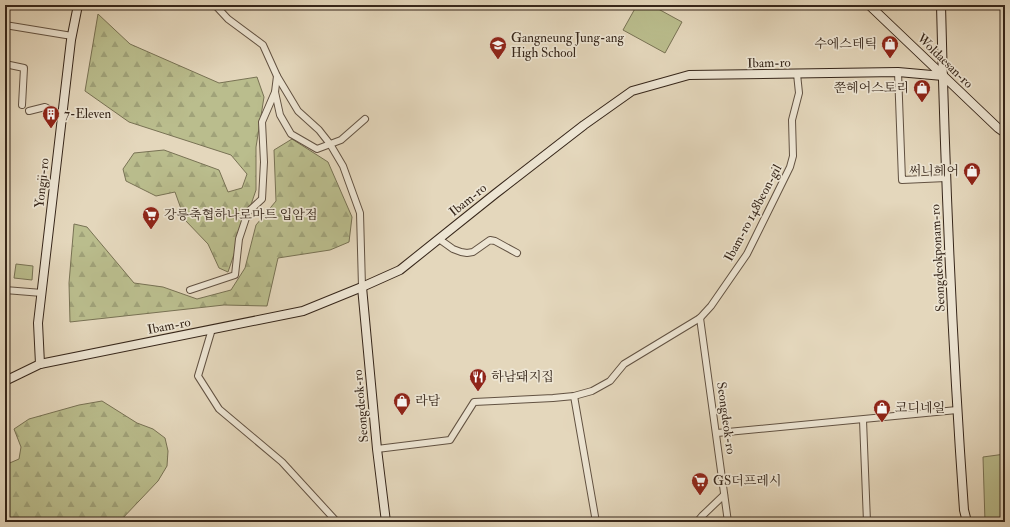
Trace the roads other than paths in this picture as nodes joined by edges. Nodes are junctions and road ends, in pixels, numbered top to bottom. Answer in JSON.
{"nodes":[{"id":1,"x":78,"y":5,"type":"edge"},
{"id":2,"x":215,"y":5,"type":"edge"},
{"id":3,"x":869,"y":5,"type":"edge"},
{"id":4,"x":942,"y":5,"type":"edge"},
{"id":5,"x":5,"y":25,"type":"edge"},
{"id":6,"x":72,"y":36,"type":"junction"},
{"id":7,"x":5,"y":64,"type":"edge"},
{"id":8,"x":898,"y":72,"type":"junction"},
{"id":9,"x":797,"y":74,"type":"junction"},
{"id":10,"x":277,"y":76,"type":"junction"},
{"id":11,"x":943,"y":76,"type":"junction"},
{"id":12,"x":276,"y":92,"type":"junction"},
{"id":13,"x":22,"y":105,"type":"dead end"},
{"id":14,"x":29,"y":110,"type":"dead end"},
{"id":15,"x":62,"y":116,"type":"junction"},
{"id":16,"x":365,"y":119,"type":"dead end"},
{"id":17,"x":1005,"y":122,"type":"edge"},
{"id":18,"x":1004,"y":132,"type":"edge"},
{"id":19,"x":330,"y":144,"type":"junction"},
{"id":20,"x":946,"y":178,"type":"junction"},
{"id":21,"x":439,"y":239,"type":"junction"},
{"id":22,"x":517,"y":253,"type":"dead end"},
{"id":23,"x":362,"y":287,"type":"junction"},
{"id":24,"x":5,"y":290,"type":"edge"},
{"id":25,"x":190,"y":290,"type":"dead end"},
{"id":26,"x":42,"y":293,"type":"junction"},
{"id":27,"x":700,"y":318,"type":"junction"},
{"id":28,"x":212,"y":329,"type":"junction"},
{"id":29,"x":40,"y":364,"type":"junction"},
{"id":30,"x":5,"y":381,"type":"edge"},
{"id":31,"x":574,"y":396,"type":"junction"},
{"id":32,"x":957,"y":410,"type":"junction"},
{"id":33,"x":863,"y":420,"type":"junction"},
{"id":34,"x":717,"y":433,"type":"junction"},
{"id":35,"x":377,"y":450,"type":"junction"},
{"id":36,"x":724,"y":495,"type":"junction"},
{"id":37,"x":964,"y":510,"type":"junction"},
{"id":38,"x":337,"y":522,"type":"edge"},
{"id":39,"x":386,"y":522,"type":"edge"},
{"id":40,"x":596,"y":522,"type":"edge"},
{"id":41,"x":698,"y":522,"type":"edge"},
{"id":42,"x":728,"y":522,"type":"edge"},
{"id":43,"x":867,"y":522,"type":"edge"},
{"id":44,"x":961,"y":522,"type":"edge"},
{"id":45,"x":967,"y":522,"type":"edge"}],
"edges":[{"from":1,"to":6,"type":"street","name":"Yongji-ro"},
{"from":2,"to":10,"type":"street"},
{"from":3,"to":11,"type":"street","name":"Woldaesan-ro"},
{"from":4,"to":11,"type":"street","name":"Seongdeokponam-ro"},
{"from":5,"to":6,"type":"street"},
{"from":6,"to":15,"type":"street","name":"Yongji-ro"},
{"from":7,"to":13,"type":"street"},
{"from":8,"to":9,"type":"street","name":"Ibam-ro"},
{"from":8,"to":11,"type":"street","name":"Ibam-ro"},
{"from":8,"to":20,"type":"street"},
{"from":9,"to":21,"type":"street","name":"Ibam-ro"},
{"from":9,"to":27,"type":"street","name":"Ibam-ro 148beon-gil"},
{"from":10,"to":12,"type":"street"},
{"from":10,"to":19,"type":"street"},
{"from":11,"to":18,"type":"street","name":"Woldaesan-ro"},
{"from":11,"to":20,"type":"street","name":"Seongdeokponam-ro"},
{"from":12,"to":19,"type":"street"},
{"from":12,"to":25,"type":"street"},
{"from":14,"to":15,"type":"street"},
{"from":15,"to":26,"type":"street","name":"Yongji-ro"},
{"from":16,"to":19,"type":"street"},
{"from":17,"to":18,"type":"street"},
{"from":19,"to":23,"type":"street"},
{"from":20,"to":32,"type":"street","name":"Seongdeokponam-ro"},
{"from":21,"to":22,"type":"street"},
{"from":21,"to":23,"type":"street","name":"Ibam-ro"},
{"from":23,"to":28,"type":"street","name":"Ibam-ro"},
{"from":23,"to":35,"type":"street","name":"Seongdeok-ro"},
{"from":24,"to":26,"type":"street"},
{"from":26,"to":29,"type":"street","name":"Yongji-ro"},
{"from":27,"to":31,"type":"street","name":"Ibam-ro 148beon-gil"},
{"from":27,"to":34,"type":"street","name":"Seongdeok-ro"},
{"from":28,"to":29,"type":"street","name":"Ibam-ro"},
{"from":28,"to":38,"type":"street"},
{"from":29,"to":30,"type":"street","name":"Ibam-ro"},
{"from":31,"to":35,"type":"street","name":"Ibam-ro 148beon-gil"},
{"from":31,"to":40,"type":"street"},
{"from":32,"to":33,"type":"street"},
{"from":32,"to":37,"type":"street","name":"Seongdeokponam-ro"},
{"from":33,"to":34,"type":"street"},
{"from":33,"to":43,"type":"street"},
{"from":34,"to":36,"type":"street","name":"Seongdeok-ro"},
{"from":35,"to":39,"type":"street","name":"Seongdeok-ro"},
{"from":36,"to":41,"type":"street"},
{"from":36,"to":42,"type":"street","name":"Seongdeok-ro"},
{"from":37,"to":44,"type":"street"},
{"from":37,"to":45,"type":"street"}]}
